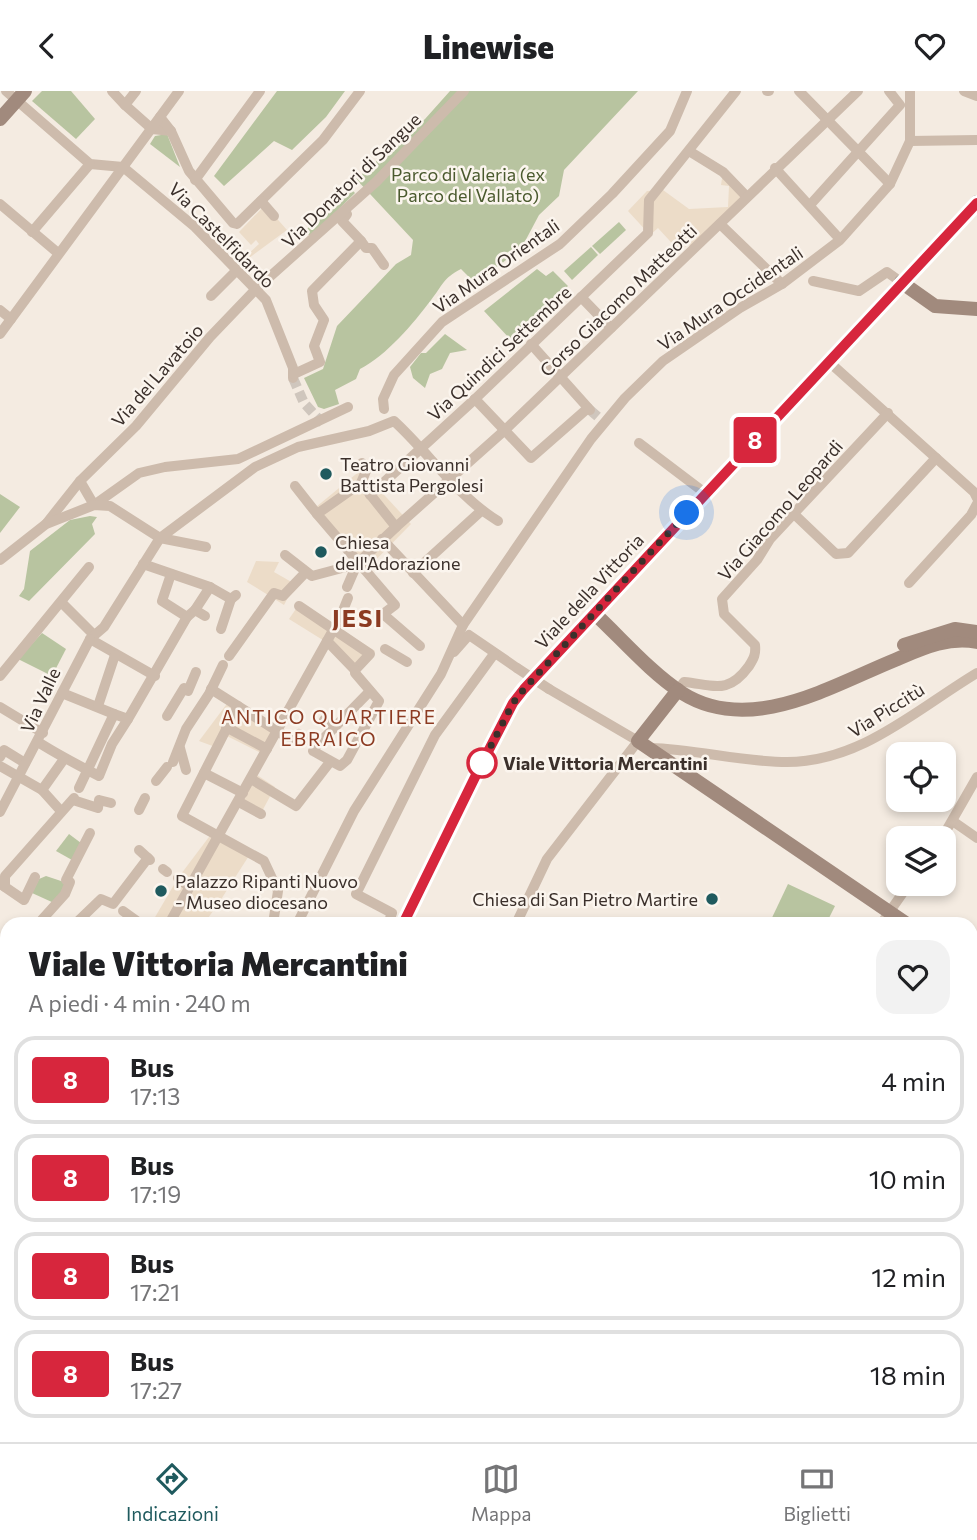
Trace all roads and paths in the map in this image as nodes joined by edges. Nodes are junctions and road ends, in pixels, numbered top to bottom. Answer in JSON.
{"nodes":[{"id":1,"x":112,"y":91,"type":"edge"},
{"id":2,"x":136,"y":91,"type":"edge"},
{"id":3,"x":179,"y":91,"type":"edge"},
{"id":4,"x":260,"y":91,"type":"edge"},
{"id":5,"x":360,"y":91,"type":"edge"},
{"id":6,"x":464,"y":91,"type":"edge"},
{"id":7,"x":687,"y":91,"type":"edge"},
{"id":8,"x":736,"y":91,"type":"edge"},
{"id":9,"x":799,"y":91,"type":"edge"},
{"id":10,"x":858,"y":91,"type":"edge"},
{"id":11,"x":889,"y":91,"type":"edge"},
{"id":12,"x":910,"y":91,"type":"edge"},
{"id":13,"x":964,"y":91,"type":"edge"},
{"id":14,"x":16,"y":94,"type":"edge"},
{"id":15,"x":977,"y":96,"type":"edge"},
{"id":16,"x":125,"y":105,"type":"junction"},
{"id":17,"x":160,"y":117,"type":"junction"},
{"id":18,"x":0,"y":119,"type":"edge"},
{"id":19,"x":827,"y":119,"type":"junction"},
{"id":20,"x":152,"y":129,"type":"junction"},
{"id":21,"x":171,"y":131,"type":"junction"},
{"id":22,"x":910,"y":141,"type":"junction"},
{"id":23,"x":977,"y":141,"type":"edge"},
{"id":24,"x":690,"y":151,"type":"junction"},
{"id":25,"x":859,"y":151,"type":"junction"},
{"id":26,"x":90,"y":164,"type":"junction"},
{"id":27,"x":123,"y":167,"type":"junction"},
{"id":28,"x":775,"y":168,"type":"junction"},
{"id":29,"x":195,"y":180,"type":"junction"},
{"id":30,"x":890,"y":184,"type":"junction"},
{"id":31,"x":747,"y":197,"type":"junction"},
{"id":32,"x":261,"y":201,"type":"junction"},
{"id":33,"x":977,"y":202,"type":"edge"},
{"id":34,"x":0,"y":204,"type":"edge"},
{"id":35,"x":810,"y":205,"type":"junction"},
{"id":36,"x":346,"y":210,"type":"junction"},
{"id":37,"x":274,"y":216,"type":"dead end"},
{"id":38,"x":720,"y":224,"type":"junction"},
{"id":39,"x":33,"y":232,"type":"junction"},
{"id":40,"x":836,"y":235,"type":"dead end"},
{"id":41,"x":359,"y":243,"type":"junction"},
{"id":42,"x":58,"y":253,"type":"junction"},
{"id":43,"x":384,"y":265,"type":"dead end"},
{"id":44,"x":237,"y":270,"type":"junction"},
{"id":45,"x":813,"y":281,"type":"dead end"},
{"id":46,"x":901,"y":282,"type":"junction"},
{"id":47,"x":782,"y":284,"type":"junction"},
{"id":48,"x":256,"y":289,"type":"junction"},
{"id":49,"x":211,"y":296,"type":"dead end"},
{"id":50,"x":581,"y":297,"type":"junction"},
{"id":51,"x":977,"y":309,"type":"edge"},
{"id":52,"x":0,"y":310,"type":"edge"},
{"id":53,"x":11,"y":319,"type":"junction"},
{"id":54,"x":611,"y":328,"type":"junction"},
{"id":55,"x":0,"y":334,"type":"edge"},
{"id":56,"x":531,"y":344,"type":"junction"},
{"id":57,"x":828,"y":361,"type":"junction"},
{"id":58,"x":561,"y":376,"type":"junction"},
{"id":59,"x":475,"y":399,"type":"junction"},
{"id":60,"x":348,"y":407,"type":"dead end"},
{"id":61,"x":387,"y":412,"type":"junction"},
{"id":62,"x":888,"y":413,"type":"junction"},
{"id":63,"x":505,"y":430,"type":"junction"},
{"id":64,"x":639,"y":443,"type":"dead end"},
{"id":65,"x":422,"y":446,"type":"junction"},
{"id":66,"x":936,"y":458,"type":"junction"},
{"id":67,"x":362,"y":463,"type":"dead end"},
{"id":68,"x":451,"y":479,"type":"junction"},
{"id":69,"x":80,"y":481,"type":"junction"},
{"id":70,"x":361,"y":483,"type":"junction"},
{"id":71,"x":295,"y":487,"type":"dead end"},
{"id":72,"x":705,"y":493,"type":"junction"},
{"id":73,"x":370,"y":495,"type":"junction"},
{"id":74,"x":977,"y":498,"type":"edge"},
{"id":75,"x":94,"y":505,"type":"junction"},
{"id":76,"x":977,"y":505,"type":"edge"},
{"id":77,"x":481,"y":511,"type":"junction"},
{"id":78,"x":794,"y":513,"type":"junction"},
{"id":79,"x":317,"y":514,"type":"junction"},
{"id":80,"x":498,"y":521,"type":"dead end"},
{"id":81,"x":46,"y":524,"type":"junction"},
{"id":82,"x":396,"y":527,"type":"junction"},
{"id":83,"x":160,"y":538,"type":"junction"},
{"id":84,"x":383,"y":539,"type":"junction"},
{"id":85,"x":206,"y":547,"type":"dead end"},
{"id":86,"x":285,"y":555,"type":"dead end"},
{"id":87,"x":0,"y":560,"type":"edge"},
{"id":88,"x":143,"y":564,"type":"junction"},
{"id":89,"x":357,"y":564,"type":"junction"},
{"id":90,"x":89,"y":567,"type":"dead end"},
{"id":91,"x":306,"y":572,"type":"junction"},
{"id":92,"x":414,"y":573,"type":"junction"},
{"id":93,"x":171,"y":574,"type":"junction"},
{"id":94,"x":909,"y":583,"type":"dead end"},
{"id":95,"x":210,"y":587,"type":"junction"},
{"id":96,"x":62,"y":603,"type":"junction"},
{"id":97,"x":300,"y":607,"type":"dead end"},
{"id":98,"x":191,"y":613,"type":"junction"},
{"id":99,"x":594,"y":613,"type":"junction"},
{"id":100,"x":205,"y":617,"type":"dead end"},
{"id":101,"x":337,"y":624,"type":"junction"},
{"id":102,"x":463,"y":625,"type":"junction"},
{"id":103,"x":222,"y":629,"type":"dead end"},
{"id":104,"x":977,"y":632,"type":"edge"},
{"id":105,"x":92,"y":637,"type":"junction"},
{"id":106,"x":977,"y":642,"type":"edge"},
{"id":107,"x":326,"y":644,"type":"junction"},
{"id":108,"x":420,"y":646,"type":"dead end"},
{"id":109,"x":376,"y":651,"type":"junction"},
{"id":110,"x":494,"y":654,"type":"junction"},
{"id":111,"x":115,"y":655,"type":"junction"},
{"id":112,"x":449,"y":657,"type":"junction"},
{"id":113,"x":407,"y":662,"type":"dead end"},
{"id":114,"x":355,"y":671,"type":"junction"},
{"id":115,"x":196,"y":672,"type":"dead end"},
{"id":116,"x":977,"y":673,"type":"edge"},
{"id":117,"x":0,"y":676,"type":"edge"},
{"id":118,"x":155,"y":676,"type":"junction"},
{"id":119,"x":681,"y":686,"type":"junction"},
{"id":120,"x":210,"y":691,"type":"junction"},
{"id":121,"x":370,"y":691,"type":"junction"},
{"id":122,"x":62,"y":693,"type":"junction"},
{"id":123,"x":99,"y":706,"type":"junction"},
{"id":124,"x":238,"y":706,"type":"junction"},
{"id":125,"x":721,"y":706,"type":"junction"},
{"id":126,"x":0,"y":707,"type":"edge"},
{"id":127,"x":114,"y":714,"type":"junction"},
{"id":128,"x":167,"y":716,"type":"dead end"},
{"id":129,"x":128,"y":719,"type":"junction"},
{"id":130,"x":324,"y":720,"type":"dead end"},
{"id":131,"x":226,"y":726,"type":"junction"},
{"id":132,"x":334,"y":728,"type":"junction"},
{"id":133,"x":278,"y":732,"type":"junction"},
{"id":134,"x":41,"y":737,"type":"junction"},
{"id":135,"x":644,"y":744,"type":"junction"},
{"id":136,"x":317,"y":745,"type":"junction"},
{"id":137,"x":180,"y":748,"type":"junction"},
{"id":138,"x":681,"y":748,"type":"junction"},
{"id":139,"x":267,"y":749,"type":"junction"},
{"id":140,"x":1,"y":751,"type":"edge"},
{"id":141,"x":64,"y":759,"type":"junction"},
{"id":142,"x":330,"y":762,"type":"junction"},
{"id":143,"x":25,"y":763,"type":"junction"},
{"id":144,"x":673,"y":764,"type":"junction"},
{"id":145,"x":0,"y":765,"type":"edge"},
{"id":146,"x":87,"y":769,"type":"junction"},
{"id":147,"x":186,"y":770,"type":"dead end"},
{"id":148,"x":204,"y":773,"type":"junction"},
{"id":149,"x":18,"y":776,"type":"junction"},
{"id":150,"x":977,"y":777,"type":"edge"},
{"id":151,"x":251,"y":779,"type":"junction"},
{"id":152,"x":156,"y":781,"type":"dead end"},
{"id":153,"x":79,"y":787,"type":"dead end"},
{"id":154,"x":42,"y":790,"type":"junction"},
{"id":155,"x":4,"y":797,"type":"edge"},
{"id":156,"x":145,"y":798,"type":"dead end"},
{"id":157,"x":241,"y":798,"type":"junction"},
{"id":158,"x":111,"y":803,"type":"dead end"},
{"id":159,"x":60,"y":810,"type":"junction"},
{"id":160,"x":139,"y":810,"type":"dead end"},
{"id":161,"x":0,"y":812,"type":"edge"},
{"id":162,"x":261,"y":814,"type":"dead end"},
{"id":163,"x":954,"y":822,"type":"junction"},
{"id":164,"x":951,"y":826,"type":"edge"},
{"id":165,"x":90,"y":833,"type":"dead end"},
{"id":166,"x":217,"y":833,"type":"junction"},
{"id":167,"x":977,"y":838,"type":"edge"},
{"id":168,"x":139,"y":850,"type":"dead end"},
{"id":169,"x":35,"y":877,"type":"dead end"},
{"id":170,"x":178,"y":878,"type":"dead end"},
{"id":171,"x":3,"y":880,"type":"edge"},
{"id":172,"x":190,"y":887,"type":"junction"},
{"id":173,"x":901,"y":896,"type":"edge"},
{"id":174,"x":123,"y":911,"type":"dead end"},
{"id":175,"x":890,"y":911,"type":"junction"},
{"id":176,"x":44,"y":917,"type":"edge"},
{"id":177,"x":82,"y":917,"type":"edge"},
{"id":178,"x":131,"y":917,"type":"edge"},
{"id":179,"x":173,"y":917,"type":"edge"},
{"id":180,"x":274,"y":917,"type":"edge"},
{"id":181,"x":301,"y":917,"type":"edge"},
{"id":182,"x":391,"y":917,"type":"edge"},
{"id":183,"x":406,"y":917,"type":"edge"},
{"id":184,"x":519,"y":917,"type":"edge"},
{"id":185,"x":886,"y":917,"type":"edge"},
{"id":186,"x":898,"y":917,"type":"edge"},
{"id":187,"x":0,"y":1009,"type":"edge"},
{"id":188,"x":0,"y":1032,"type":"edge"}],
"edges":[{"from":1,"to":16,"type":"street"},
{"from":2,"to":16,"type":"street"},
{"from":3,"to":17,"type":"street"},
{"from":4,"to":29,"type":"street"},
{"from":5,"to":32,"type":"street"},
{"from":6,"to":36,"type":"street","name":"Via Donatori di Sangue"},
{"from":7,"to":61,"type":"street","name":"Via Mura Orientali"},
{"from":8,"to":24,"type":"street"},
{"from":9,"to":19,"type":"street"},
{"from":10,"to":19,"type":"street","name":"Corso Giacomo Matteotti"},
{"from":11,"to":25,"type":"street"},
{"from":12,"to":22,"type":"street","name":"Via Mura Occidentali"},
{"from":13,"to":15,"type":"street"},
{"from":14,"to":18,"type":"street"},
{"from":14,"to":26,"type":"street"},
{"from":16,"to":20,"type":"street"},
{"from":17,"to":20,"type":"street"},
{"from":17,"to":21,"type":"street"},
{"from":19,"to":25,"type":"street"},
{"from":19,"to":28,"type":"street","name":"Corso Giacomo Matteotti"},
{"from":20,"to":21,"type":"street"},
{"from":20,"to":27,"type":"street"},
{"from":21,"to":29,"type":"street"},
{"from":22,"to":23,"type":"street"},
{"from":22,"to":30,"type":"street","name":"Via Mura Occidentali"},
{"from":24,"to":31,"type":"street"},
{"from":24,"to":50,"type":"street","name":"Via Quindici Settembre"},
{"from":25,"to":30,"type":"street"},
{"from":25,"to":35,"type":"street"},
{"from":26,"to":27,"type":"street"},
{"from":26,"to":39,"type":"street"},
{"from":27,"to":42,"type":"street"},
{"from":27,"to":44,"type":"street","name":"Via Castelfidardo"},
{"from":28,"to":31,"type":"street","name":"Corso Giacomo Matteotti"},
{"from":28,"to":35,"type":"street"},
{"from":29,"to":32,"type":"street"},
{"from":30,"to":47,"type":"street","name":"Via Mura Occidentali"},
{"from":31,"to":38,"type":"street","name":"Corso Giacomo Matteotti"},
{"from":32,"to":37,"type":"street"},
{"from":33,"to":46,"type":"street","name":"Viale della Vittoria"},
{"from":34,"to":39,"type":"street"},
{"from":35,"to":40,"type":"street"},
{"from":36,"to":41,"type":"street"},
{"from":36,"to":48,"type":"street","name":"Via Donatori di Sangue"},
{"from":38,"to":47,"type":"street"},
{"from":38,"to":54,"type":"street","name":"Corso Giacomo Matteotti"},
{"from":39,"to":42,"type":"street"},
{"from":41,"to":43,"type":"street"},
{"from":41,"to":48,"type":"street","name":"Via Castelfidardo"},
{"from":42,"to":53,"type":"street"},
{"from":44,"to":48,"type":"street","name":"Via Castelfidardo"},
{"from":44,"to":49,"type":"street"},
{"from":45,"to":46,"type":"street"},
{"from":46,"to":51,"type":"street"},
{"from":46,"to":57,"type":"street","name":"Viale della Vittoria"},
{"from":47,"to":102,"type":"street","name":"Via Mura Occidentali"},
{"from":48,"to":69,"type":"street","name":"Via del Lavatoio"},
{"from":50,"to":54,"type":"street"},
{"from":50,"to":56,"type":"street","name":"Via Quindici Settembre"},
{"from":52,"to":53,"type":"street"},
{"from":53,"to":55,"type":"street"},
{"from":54,"to":58,"type":"street","name":"Corso Giacomo Matteotti"},
{"from":56,"to":58,"type":"street"},
{"from":56,"to":59,"type":"street","name":"Via Quindici Settembre"},
{"from":57,"to":62,"type":"street"},
{"from":57,"to":72,"type":"street","name":"Viale della Vittoria"},
{"from":58,"to":63,"type":"street","name":"Corso Giacomo Matteotti"},
{"from":58,"to":63,"type":"street"},
{"from":59,"to":63,"type":"street"},
{"from":59,"to":65,"type":"street","name":"Via Quindici Settembre"},
{"from":60,"to":75,"type":"street"},
{"from":61,"to":65,"type":"street"},
{"from":61,"to":83,"type":"street"},
{"from":62,"to":66,"type":"street"},
{"from":62,"to":78,"type":"street","name":"Via Giacomo Leopardi"},
{"from":63,"to":68,"type":"street","name":"Corso Giacomo Matteotti"},
{"from":64,"to":72,"type":"street"},
{"from":65,"to":68,"type":"street"},
{"from":65,"to":73,"type":"street","name":"Via Quindici Settembre"},
{"from":66,"to":74,"type":"street"},
{"from":66,"to":78,"type":"street"},
{"from":67,"to":70,"type":"street"},
{"from":68,"to":77,"type":"street"},
{"from":68,"to":82,"type":"street","name":"Corso Giacomo Matteotti"},
{"from":69,"to":75,"type":"street"},
{"from":69,"to":81,"type":"street","name":"Via del Lavatoio"},
{"from":70,"to":73,"type":"street"},
{"from":70,"to":79,"type":"street"},
{"from":71,"to":79,"type":"street"},
{"from":72,"to":99,"type":"street","name":"Viale della Vittoria"},
{"from":73,"to":82,"type":"street"},
{"from":75,"to":81,"type":"street"},
{"from":75,"to":83,"type":"street"},
{"from":76,"to":94,"type":"street"},
{"from":77,"to":80,"type":"street"},
{"from":77,"to":92,"type":"street"},
{"from":78,"to":119,"type":"street","name":"Via Giacomo Leopardi"},
{"from":79,"to":89,"type":"street"},
{"from":81,"to":87,"type":"street"},
{"from":82,"to":84,"type":"street","name":"Corso Giacomo Matteotti"},
{"from":83,"to":85,"type":"street"},
{"from":83,"to":88,"type":"street"},
{"from":84,"to":89,"type":"street","name":"Corso Giacomo Matteotti"},
{"from":84,"to":92,"type":"street"},
{"from":86,"to":91,"type":"street"},
{"from":88,"to":93,"type":"street"},
{"from":88,"to":105,"type":"street"},
{"from":89,"to":91,"type":"street"},
{"from":89,"to":101,"type":"street"},
{"from":89,"to":108,"type":"street"},
{"from":90,"to":96,"type":"street"},
{"from":91,"to":120,"type":"street"},
{"from":92,"to":102,"type":"street"},
{"from":93,"to":95,"type":"street"},
{"from":93,"to":98,"type":"street"},
{"from":95,"to":98,"type":"street"},
{"from":95,"to":103,"type":"street"},
{"from":96,"to":105,"type":"street"},
{"from":96,"to":117,"type":"street"},
{"from":97,"to":101,"type":"street"},
{"from":98,"to":100,"type":"street"},
{"from":98,"to":118,"type":"street"},
{"from":99,"to":119,"type":"street"},
{"from":99,"to":183,"type":"street","name":"Viale della Vittoria"},
{"from":101,"to":107,"type":"street"},
{"from":101,"to":109,"type":"street"},
{"from":102,"to":112,"type":"street","name":"Via Mura Occidentali"},
{"from":104,"to":125,"type":"street"},
{"from":105,"to":111,"type":"street"},
{"from":105,"to":122,"type":"street","name":"Via Valle"},
{"from":106,"to":125,"type":"street"},
{"from":107,"to":114,"type":"street"},
{"from":107,"to":133,"type":"street"},
{"from":109,"to":113,"type":"street"},
{"from":109,"to":114,"type":"street"},
{"from":110,"to":112,"type":"street"},
{"from":110,"to":135,"type":"street","bridge":true},
{"from":110,"to":182,"type":"street"},
{"from":111,"to":118,"type":"street"},
{"from":111,"to":123,"type":"street"},
{"from":112,"to":181,"type":"street"},
{"from":114,"to":121,"type":"street"},
{"from":115,"to":128,"type":"street"},
{"from":116,"to":138,"type":"street","name":"Via Piccitù"},
{"from":118,"to":129,"type":"street"},
{"from":119,"to":125,"type":"street"},
{"from":119,"to":135,"type":"street"},
{"from":120,"to":124,"type":"street"},
{"from":120,"to":137,"type":"street"},
{"from":121,"to":132,"type":"street"},
{"from":121,"to":142,"type":"street"},
{"from":122,"to":123,"type":"street"},
{"from":122,"to":134,"type":"street","name":"Via Valle"},
{"from":123,"to":127,"type":"street"},
{"from":124,"to":131,"type":"street"},
{"from":124,"to":133,"type":"street"},
{"from":126,"to":134,"type":"street"},
{"from":127,"to":129,"type":"street"},
{"from":127,"to":146,"type":"street"},
{"from":129,"to":146,"type":"street"},
{"from":130,"to":132,"type":"street"},
{"from":131,"to":139,"type":"street"},
{"from":131,"to":148,"type":"street"},
{"from":132,"to":136,"type":"street"},
{"from":133,"to":136,"type":"street"},
{"from":133,"to":139,"type":"street"},
{"from":134,"to":141,"type":"street"},
{"from":134,"to":143,"type":"street","name":"Via Valle"},
{"from":135,"to":138,"type":"street","name":"Via Piccitù"},
{"from":135,"to":144,"type":"street"},
{"from":135,"to":184,"type":"street"},
{"from":136,"to":142,"type":"street"},
{"from":137,"to":147,"type":"street"},
{"from":137,"to":152,"type":"street"},
{"from":138,"to":144,"type":"street"},
{"from":139,"to":151,"type":"street"},
{"from":140,"to":143,"type":"street"},
{"from":141,"to":146,"type":"street"},
{"from":141,"to":154,"type":"street"},
{"from":142,"to":151,"type":"street"},
{"from":143,"to":149,"type":"street","name":"Via Valle"},
{"from":144,"to":175,"type":"street"},
{"from":145,"to":149,"type":"street"},
{"from":146,"to":153,"type":"street"},
{"from":148,"to":157,"type":"street"},
{"from":148,"to":166,"type":"street"},
{"from":149,"to":154,"type":"street"},
{"from":149,"to":155,"type":"street","name":"Via Valle"},
{"from":150,"to":163,"type":"street"},
{"from":151,"to":157,"type":"street"},
{"from":154,"to":159,"type":"street"},
{"from":155,"to":161,"type":"street","name":"Via Valle"},
{"from":156,"to":160,"type":"street"},
{"from":157,"to":162,"type":"street"},
{"from":157,"to":166,"type":"street"},
{"from":158,"to":159,"type":"street"},
{"from":159,"to":171,"type":"street"},
{"from":163,"to":164,"type":"street"},
{"from":163,"to":167,"type":"street"},
{"from":165,"to":176,"type":"street"},
{"from":166,"to":172,"type":"street"},
{"from":166,"to":180,"type":"street"},
{"from":168,"to":177,"type":"street"},
{"from":169,"to":171,"type":"street"},
{"from":170,"to":172,"type":"street"},
{"from":172,"to":179,"type":"street"},
{"from":173,"to":175,"type":"street"},
{"from":174,"to":178,"type":"street"},
{"from":175,"to":185,"type":"street"},
{"from":175,"to":186,"type":"street"},
{"from":187,"to":188,"type":"street"}]}
